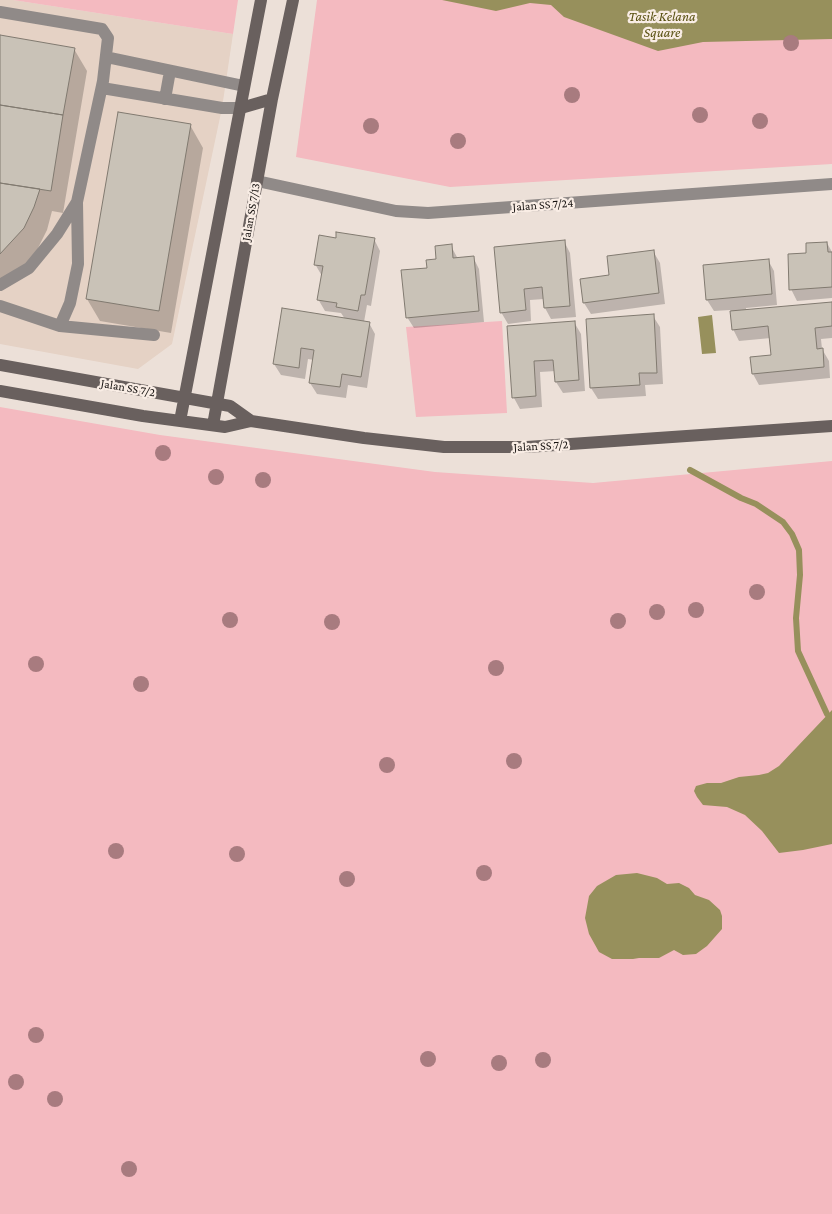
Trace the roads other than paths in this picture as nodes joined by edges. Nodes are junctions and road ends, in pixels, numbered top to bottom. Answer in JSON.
{"nodes":[{"id":1,"x":260,"y":0,"type":"edge"},
{"id":2,"x":293,"y":0,"type":"edge"},
{"id":3,"x":0,"y":12,"type":"edge"},
{"id":4,"x":106,"y":57,"type":"junction"},
{"id":5,"x":170,"y":71,"type":"junction"},
{"id":6,"x":244,"y":86,"type":"junction"},
{"id":7,"x":102,"y":88,"type":"junction"},
{"id":8,"x":165,"y":99,"type":"junction"},
{"id":9,"x":272,"y":100,"type":"junction"},
{"id":10,"x":241,"y":108,"type":"junction"},
{"id":11,"x":257,"y":181,"type":"junction"},
{"id":12,"x":832,"y":184,"type":"edge"},
{"id":13,"x":77,"y":202,"type":"junction"},
{"id":14,"x":0,"y":285,"type":"edge"},
{"id":15,"x":0,"y":306,"type":"edge"},
{"id":16,"x":60,"y":326,"type":"junction"},
{"id":17,"x":154,"y":335,"type":"dead end"},
{"id":18,"x":0,"y":365,"type":"edge"},
{"id":19,"x":0,"y":391,"type":"edge"},
{"id":20,"x":184,"y":399,"type":"junction"},
{"id":21,"x":216,"y":405,"type":"junction"},
{"id":22,"x":180,"y":421,"type":"junction"},
{"id":23,"x":251,"y":421,"type":"junction"},
{"id":24,"x":213,"y":425,"type":"junction"},
{"id":25,"x":832,"y":426,"type":"edge"}],
"edges":[{"from":1,"to":6,"type":"street"},
{"from":2,"to":9,"type":"street","name":"Jalan SS 7/13"},
{"from":3,"to":4,"type":"street"},
{"from":4,"to":5,"type":"street"},
{"from":4,"to":7,"type":"street"},
{"from":5,"to":6,"type":"street"},
{"from":5,"to":8,"type":"street"},
{"from":6,"to":10,"type":"street"},
{"from":7,"to":8,"type":"street"},
{"from":7,"to":13,"type":"street"},
{"from":8,"to":10,"type":"street"},
{"from":9,"to":10,"type":"street"},
{"from":9,"to":11,"type":"street","name":"Jalan SS 7/13"},
{"from":10,"to":20,"type":"street"},
{"from":11,"to":12,"type":"street","name":"Jalan SS 7/24"},
{"from":11,"to":21,"type":"street","name":"Jalan SS 7/13"},
{"from":13,"to":14,"type":"street"},
{"from":13,"to":16,"type":"street"},
{"from":15,"to":16,"type":"street"},
{"from":16,"to":17,"type":"street"},
{"from":18,"to":20,"type":"street","name":"Jalan SS 7/2"},
{"from":19,"to":22,"type":"street","name":"Jalan SS 7/2"},
{"from":20,"to":21,"type":"street","name":"Jalan SS 7/2"},
{"from":20,"to":22,"type":"street"},
{"from":21,"to":23,"type":"street","name":"Jalan SS 7/2"},
{"from":21,"to":24,"type":"street","name":"Jalan SS 7/13"},
{"from":22,"to":24,"type":"street","name":"Jalan SS 7/2"},
{"from":23,"to":24,"type":"street","name":"Jalan SS 7/2"},
{"from":23,"to":25,"type":"street","name":"Jalan SS 7/2"}]}
